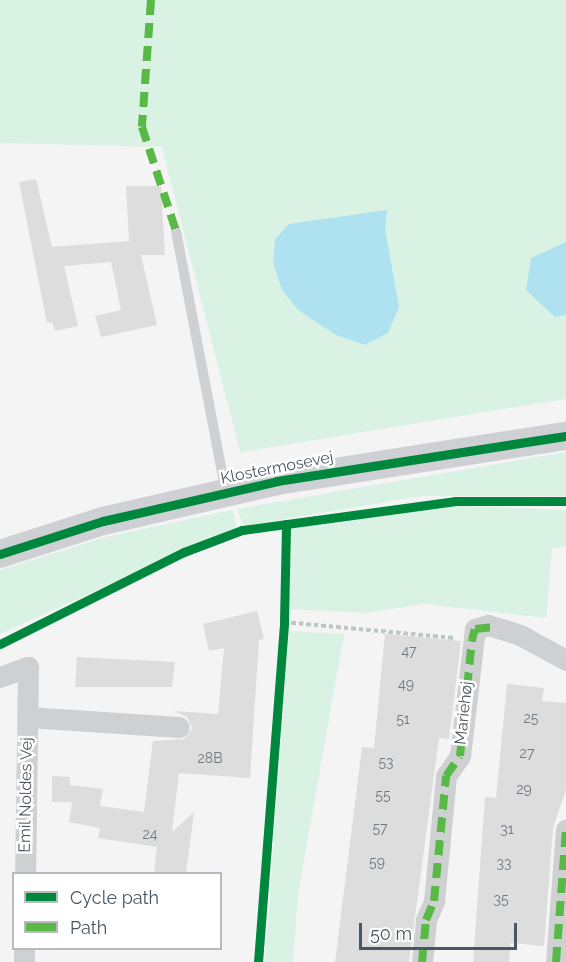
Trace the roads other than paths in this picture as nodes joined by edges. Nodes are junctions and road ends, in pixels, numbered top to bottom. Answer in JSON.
{"nodes":[{"id":1,"x":176,"y":231,"type":"dead end"},
{"id":2,"x":566,"y":436,"type":"edge"},
{"id":3,"x":226,"y":493,"type":"junction"},
{"id":4,"x":0,"y":554,"type":"edge"},
{"id":5,"x":566,"y":660,"type":"edge"},
{"id":6,"x":0,"y":677,"type":"edge"},
{"id":7,"x":28,"y":717,"type":"junction"},
{"id":8,"x":179,"y":727,"type":"dead end"},
{"id":9,"x":566,"y":829,"type":"edge"},
{"id":10,"x":25,"y":872,"type":"edge"},
{"id":11,"x":422,"y":962,"type":"edge"},
{"id":12,"x":556,"y":962,"type":"edge"}],
"edges":[{"from":1,"to":3,"type":"lane","name":"Klostermosevej"},
{"from":2,"to":3,"type":"main road","name":"Klostermosevej"},
{"from":3,"to":4,"type":"main road","name":"Klostermosevej"},
{"from":5,"to":11,"type":"street","name":"Mariehøj"},
{"from":6,"to":7,"type":"street","name":"Emil Noldes Vej"},
{"from":7,"to":8,"type":"street","name":"Emil Noldes Vej"},
{"from":7,"to":10,"type":"street","name":"Emil Noldes Vej"},
{"from":9,"to":12,"type":"street"}]}
